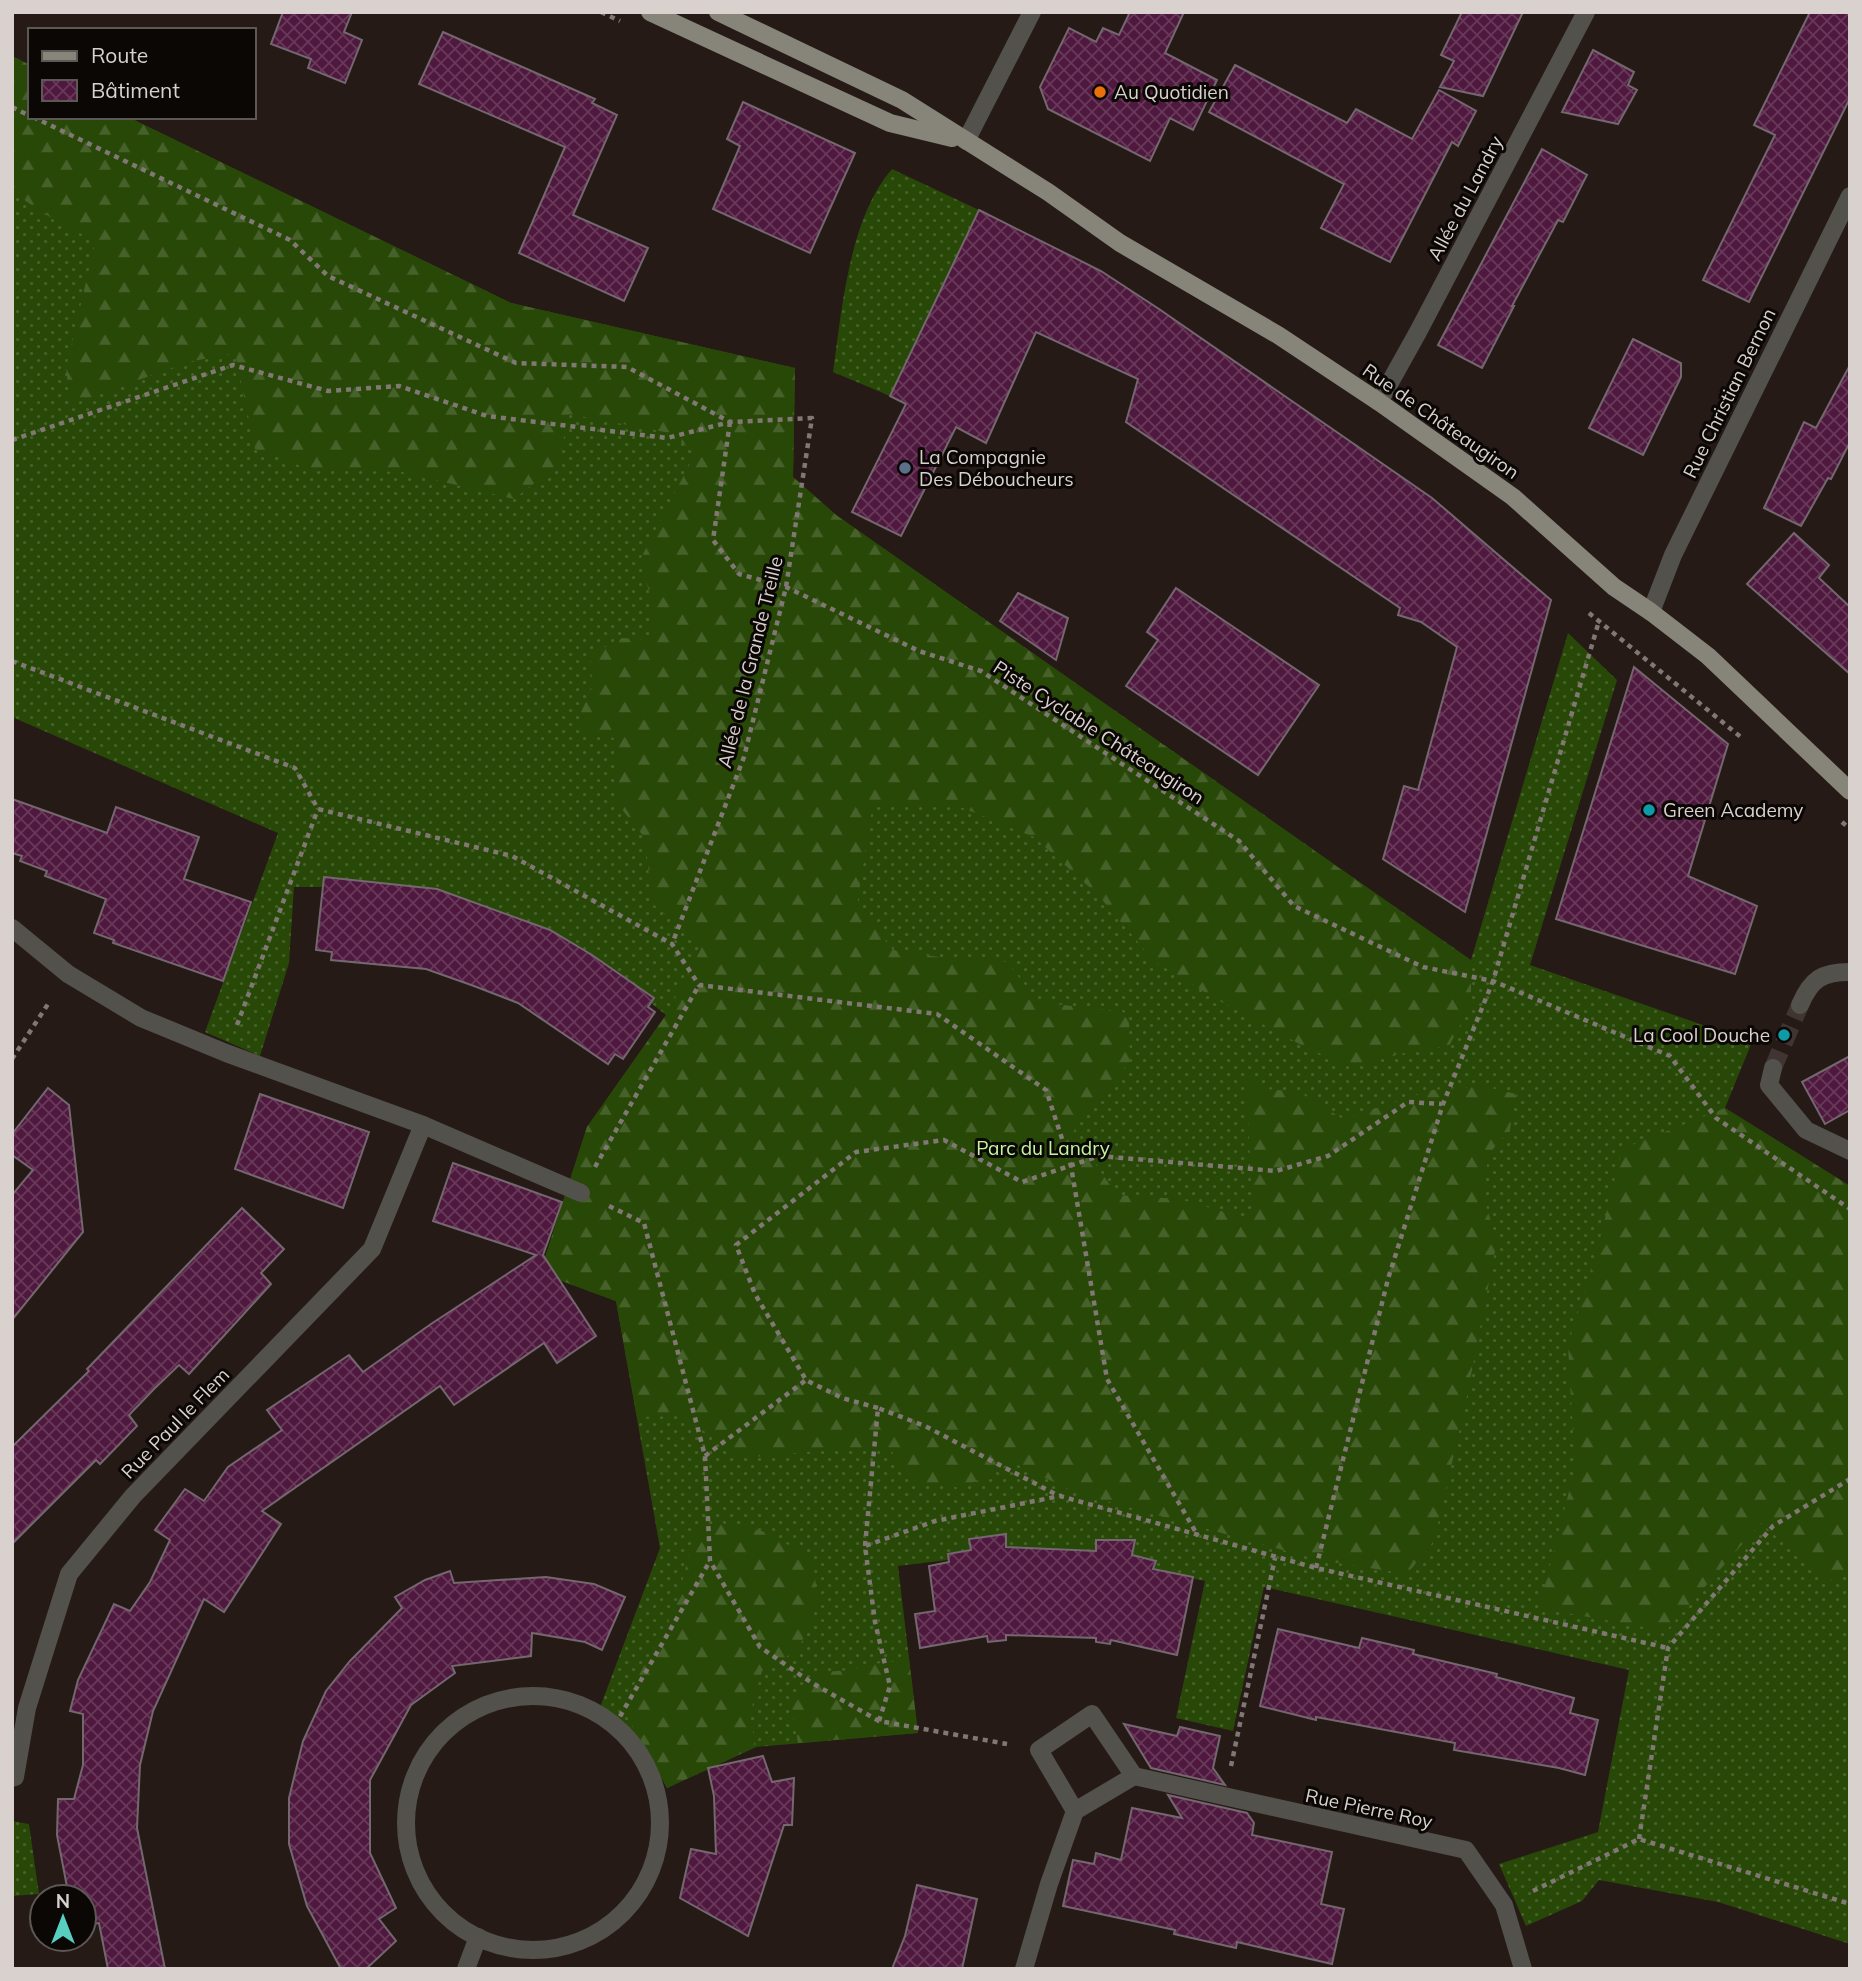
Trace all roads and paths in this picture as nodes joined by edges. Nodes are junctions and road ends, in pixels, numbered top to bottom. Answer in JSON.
{"nodes":[{"id":1,"x":601,"y":12,"type":"edge"},
{"id":2,"x":650,"y":12,"type":"edge"},
{"id":3,"x":718,"y":12,"type":"edge"},
{"id":4,"x":1032,"y":12,"type":"edge"},
{"id":5,"x":1586,"y":12,"type":"edge"},
{"id":6,"x":626,"y":24,"type":"dead end"},
{"id":7,"x":12,"y":107,"type":"edge"},
{"id":8,"x":28,"y":115,"type":"edge"},
{"id":9,"x":35,"y":119,"type":"edge"},
{"id":10,"x":966,"y":141,"type":"junction"},
{"id":11,"x":1850,"y":196,"type":"edge"},
{"id":12,"x":1379,"y":402,"type":"junction"},
{"id":13,"x":730,"y":422,"type":"junction"},
{"id":14,"x":12,"y":440,"type":"edge"},
{"id":15,"x":786,"y":587,"type":"junction"},
{"id":16,"x":1614,"y":587,"type":"junction"},
{"id":17,"x":1582,"y":605,"type":"dead end"},
{"id":18,"x":1651,"y":612,"type":"junction"},
{"id":19,"x":1599,"y":622,"type":"junction"},
{"id":20,"x":12,"y":661,"type":"edge"},
{"id":21,"x":1750,"y":744,"type":"dead end"},
{"id":22,"x":1850,"y":791,"type":"edge"},
{"id":23,"x":318,"y":809,"type":"junction"},
{"id":24,"x":1841,"y":821,"type":"dead end"},
{"id":25,"x":1850,"y":829,"type":"edge"},
{"id":26,"x":12,"y":928,"type":"edge"},
{"id":27,"x":672,"y":944,"type":"junction"},
{"id":28,"x":1850,"y":972,"type":"edge"},
{"id":29,"x":68,"y":974,"type":"junction"},
{"id":30,"x":1493,"y":981,"type":"junction"},
{"id":31,"x":699,"y":985,"type":"junction"},
{"id":32,"x":1800,"y":1005,"type":"tunnel mouth"},
{"id":33,"x":226,"y":1053,"type":"junction"},
{"id":34,"x":12,"y":1059,"type":"edge"},
{"id":35,"x":1773,"y":1068,"type":"tunnel mouth"},
{"id":36,"x":1443,"y":1104,"type":"junction"},
{"id":37,"x":423,"y":1125,"type":"junction"},
{"id":38,"x":1850,"y":1151,"type":"edge"},
{"id":39,"x":1071,"y":1166,"type":"junction"},
{"id":40,"x":581,"y":1192,"type":"joint"},
{"id":41,"x":1850,"y":1209,"type":"edge"},
{"id":42,"x":644,"y":1223,"type":"dead end"},
{"id":43,"x":806,"y":1380,"type":"junction"},
{"id":44,"x":878,"y":1408,"type":"junction"},
{"id":45,"x":705,"y":1456,"type":"junction"},
{"id":46,"x":1850,"y":1479,"type":"edge"},
{"id":47,"x":1060,"y":1496,"type":"junction"},
{"id":48,"x":1198,"y":1536,"type":"junction"},
{"id":49,"x":865,"y":1545,"type":"junction"},
{"id":50,"x":1275,"y":1558,"type":"junction"},
{"id":51,"x":710,"y":1561,"type":"junction"},
{"id":52,"x":1317,"y":1568,"type":"junction"},
{"id":53,"x":1668,"y":1648,"type":"junction"},
{"id":54,"x":879,"y":1721,"type":"junction"},
{"id":55,"x":615,"y":1725,"type":"junction"},
{"id":56,"x":1040,"y":1750,"type":"junction"},
{"id":57,"x":1134,"y":1776,"type":"junction"},
{"id":58,"x":12,"y":1779,"type":"edge"},
{"id":59,"x":1225,"y":1798,"type":"junction"},
{"id":60,"x":1076,"y":1811,"type":"junction"},
{"id":61,"x":1639,"y":1839,"type":"junction"},
{"id":62,"x":1850,"y":1904,"type":"edge"},
{"id":63,"x":1504,"y":1905,"type":"junction"},
{"id":64,"x":478,"y":1937,"type":"junction"},
{"id":65,"x":466,"y":1969,"type":"edge"},
{"id":66,"x":1024,"y":1969,"type":"edge"},
{"id":67,"x":1523,"y":1969,"type":"edge"}],
"edges":[{"from":1,"to":6,"type":"path"},
{"from":2,"to":10,"type":"main road","name":"Rue de Châteaugiron"},
{"from":3,"to":10,"type":"main road","name":"Rue de Châteaugiron"},
{"from":4,"to":10,"type":"street"},
{"from":5,"to":12,"type":"street","name":"Allée du Landry"},
{"from":7,"to":8,"type":"path"},
{"from":9,"to":13,"type":"path"},
{"from":10,"to":12,"type":"main road","name":"Rue de Châteaugiron"},
{"from":11,"to":18,"type":"street","name":"Rue Christian Bernon"},
{"from":12,"to":16,"type":"main road","name":"Rue de Châteaugiron"},
{"from":13,"to":14,"type":"path"},
{"from":13,"to":15,"type":"path","name":"Piste Cyclable Châteaugiron"},
{"from":13,"to":15,"type":"path","name":"Allée de la Grande Treille"},
{"from":15,"to":27,"type":"path","name":"Allée de la Grande Treille"},
{"from":15,"to":30,"type":"path","name":"Piste Cyclable Châteaugiron"},
{"from":16,"to":18,"type":"main road","name":"Rue de Châteaugiron"},
{"from":16,"to":19,"type":"path"},
{"from":17,"to":19,"type":"path"},
{"from":18,"to":22,"type":"main road","name":"Rue de Châteaugiron"},
{"from":19,"to":21,"type":"path"},
{"from":19,"to":30,"type":"path"},
{"from":20,"to":23,"type":"path"},
{"from":23,"to":27,"type":"path"},
{"from":23,"to":33,"type":"path"},
{"from":24,"to":25,"type":"path"},
{"from":26,"to":29,"type":"street"},
{"from":27,"to":31,"type":"path"},
{"from":28,"to":32,"type":"street"},
{"from":29,"to":33,"type":"street"},
{"from":29,"to":34,"type":"path"},
{"from":30,"to":36,"type":"path"},
{"from":30,"to":41,"type":"path","name":"Piste Cyclable Châteaugiron"},
{"from":31,"to":39,"type":"path"},
{"from":31,"to":40,"type":"path"},
{"from":33,"to":37,"type":"street"},
{"from":35,"to":38,"type":"street"},
{"from":36,"to":39,"type":"path"},
{"from":36,"to":52,"type":"path"},
{"from":37,"to":40,"type":"street"},
{"from":37,"to":58,"type":"street","name":"Rue Paul le Flem"},
{"from":39,"to":43,"type":"path"},
{"from":39,"to":48,"type":"path"},
{"from":42,"to":45,"type":"path"},
{"from":43,"to":44,"type":"path"},
{"from":43,"to":45,"type":"path"},
{"from":44,"to":47,"type":"path"},
{"from":44,"to":49,"type":"path"},
{"from":45,"to":51,"type":"path"},
{"from":46,"to":53,"type":"path"},
{"from":47,"to":48,"type":"path"},
{"from":47,"to":49,"type":"path"},
{"from":48,"to":50,"type":"path"},
{"from":49,"to":54,"type":"path"},
{"from":50,"to":52,"type":"path"},
{"from":50,"to":59,"type":"path"},
{"from":51,"to":54,"type":"path"},
{"from":51,"to":55,"type":"path"},
{"from":52,"to":53,"type":"path"},
{"from":53,"to":61,"type":"path"},
{"from":54,"to":56,"type":"path"},
{"from":55,"to":64,"type":"street"},
{"from":55,"to":64,"type":"street"},
{"from":56,"to":57,"type":"street"},
{"from":56,"to":60,"type":"street"},
{"from":57,"to":59,"type":"street","name":"Rue Pierre Roy"},
{"from":57,"to":60,"type":"street"},
{"from":59,"to":63,"type":"street","name":"Rue Pierre Roy"},
{"from":60,"to":66,"type":"street"},
{"from":61,"to":62,"type":"path"},
{"from":61,"to":63,"type":"path"},
{"from":63,"to":67,"type":"street","name":"Rue Pierre Roy"},
{"from":64,"to":65,"type":"street"}]}
